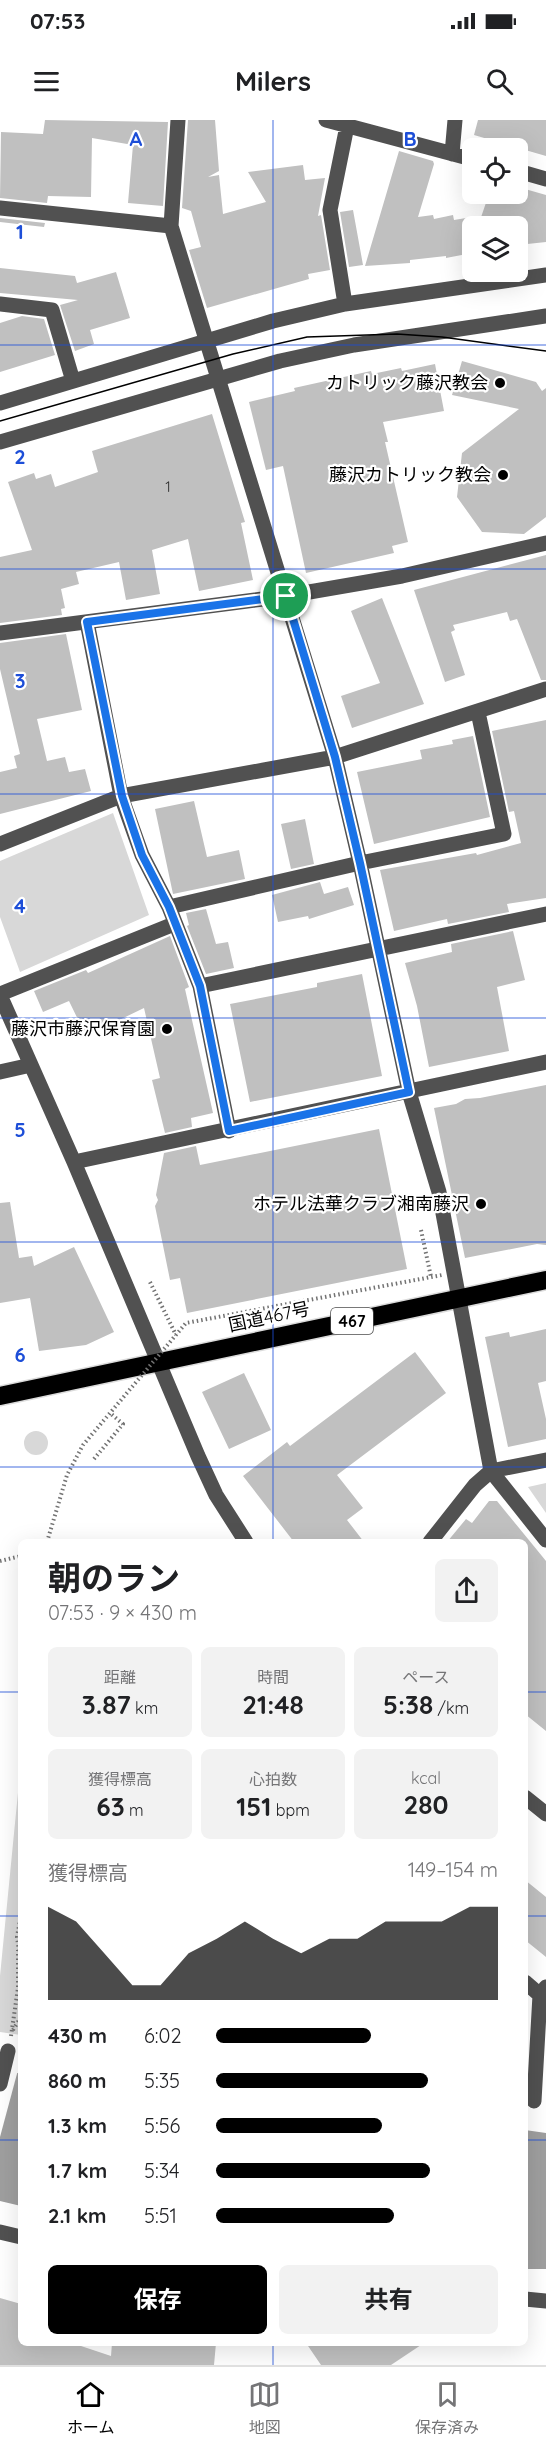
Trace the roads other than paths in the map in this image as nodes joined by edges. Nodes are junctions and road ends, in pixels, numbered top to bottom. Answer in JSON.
{"nodes":[{"id":1,"x":178,"y":120,"type":"edge"},
{"id":2,"x":326,"y":120,"type":"edge"},
{"id":3,"x":455,"y":120,"type":"edge"},
{"id":4,"x":346,"y":126,"type":"junction"},
{"id":5,"x":452,"y":154,"type":"junction"},
{"id":6,"x":462,"y":156,"type":"edge"},
{"id":7,"x":528,"y":174,"type":"edge"},
{"id":8,"x":546,"y":179,"type":"edge"},
{"id":9,"x":0,"y":208,"type":"edge"},
{"id":10,"x":171,"y":226,"type":"junction"},
{"id":11,"x":546,"y":275,"type":"edge"},
{"id":12,"x":0,"y":304,"type":"edge"},
{"id":13,"x":345,"y":304,"type":"junction"},
{"id":14,"x":546,"y":316,"type":"edge"},
{"id":15,"x":206,"y":340,"type":"junction"},
{"id":16,"x":219,"y":378,"type":"junction"},
{"id":17,"x":73,"y":381,"type":"junction"},
{"id":18,"x":0,"y":403,"type":"edge"},
{"id":19,"x":0,"y":442,"type":"edge"},
{"id":20,"x":546,"y":543,"type":"edge"},
{"id":21,"x":286,"y":596,"type":"junction"},
{"id":22,"x":87,"y":622,"type":"junction"},
{"id":23,"x":0,"y":633,"type":"edge"},
{"id":24,"x":546,"y":689,"type":"edge"},
{"id":25,"x":478,"y":712,"type":"junction"},
{"id":26,"x":335,"y":757,"type":"junction"},
{"id":27,"x":122,"y":796,"type":"junction"},
{"id":28,"x":0,"y":844,"type":"edge"},
{"id":29,"x":360,"y":863,"type":"junction"},
{"id":30,"x":169,"y":907,"type":"junction"},
{"id":31,"x":546,"y":914,"type":"edge"},
{"id":32,"x":174,"y":924,"type":"junction"},
{"id":33,"x":378,"y":949,"type":"junction"},
{"id":34,"x":200,"y":986,"type":"junction"},
{"id":35,"x":0,"y":995,"type":"edge"},
{"id":36,"x":546,"y":1062,"type":"edge"},
{"id":37,"x":31,"y":1065,"type":"junction"},
{"id":38,"x":0,"y":1072,"type":"edge"},
{"id":39,"x":409,"y":1092,"type":"junction"},
{"id":40,"x":229,"y":1131,"type":"junction"},
{"id":41,"x":74,"y":1162,"type":"junction"},
{"id":42,"x":546,"y":1280,"type":"edge"},
{"id":43,"x":459,"y":1299,"type":"junction"},
{"id":44,"x":158,"y":1362,"type":"junction"},
{"id":45,"x":0,"y":1395,"type":"edge"},
{"id":46,"x":546,"y":1460,"type":"edge"},
{"id":47,"x":491,"y":1471,"type":"junction"},
{"id":48,"x":243,"y":1539,"type":"edge"},
{"id":49,"x":432,"y":1539,"type":"edge"},
{"id":50,"x":546,"y":1540,"type":"edge"},
{"id":51,"x":528,"y":1799,"type":"edge"},
{"id":52,"x":546,"y":1814,"type":"edge"},
{"id":53,"x":528,"y":1984,"type":"edge"},
{"id":54,"x":543,"y":1991,"type":"edge"},
{"id":55,"x":10,"y":2051,"type":"edge"},
{"id":56,"x":0,"y":2084,"type":"edge"},
{"id":57,"x":535,"y":2101,"type":"edge"},
{"id":58,"x":0,"y":2232,"type":"edge"},
{"id":59,"x":18,"y":2236,"type":"edge"},
{"id":60,"x":528,"y":2299,"type":"edge"},
{"id":61,"x":546,"y":2301,"type":"edge"}],
"edges":[{"from":1,"to":10,"type":"street"},
{"from":2,"to":4,"type":"street"},
{"from":3,"to":5,"type":"street"},
{"from":4,"to":5,"type":"street"},
{"from":4,"to":13,"type":"street"},
{"from":5,"to":6,"type":"street"},
{"from":7,"to":8,"type":"street"},
{"from":9,"to":10,"type":"street"},
{"from":10,"to":15,"type":"street"},
{"from":11,"to":13,"type":"street"},
{"from":12,"to":17,"type":"street"},
{"from":13,"to":15,"type":"street"},
{"from":14,"to":16,"type":"street"},
{"from":15,"to":16,"type":"street"},
{"from":15,"to":17,"type":"street"},
{"from":16,"to":19,"type":"street"},
{"from":16,"to":21,"type":"street"},
{"from":17,"to":18,"type":"street"},
{"from":20,"to":21,"type":"street"},
{"from":21,"to":22,"type":"street"},
{"from":21,"to":26,"type":"street"},
{"from":22,"to":23,"type":"street"},
{"from":22,"to":27,"type":"street"},
{"from":24,"to":25,"type":"street"},
{"from":25,"to":26,"type":"street"},
{"from":25,"to":29,"type":"street"},
{"from":26,"to":27,"type":"street"},
{"from":26,"to":29,"type":"street"},
{"from":27,"to":28,"type":"street"},
{"from":27,"to":30,"type":"street"},
{"from":29,"to":30,"type":"street"},
{"from":29,"to":33,"type":"street"},
{"from":30,"to":32,"type":"street"},
{"from":31,"to":33,"type":"street"},
{"from":32,"to":34,"type":"street"},
{"from":32,"to":35,"type":"street"},
{"from":33,"to":34,"type":"street"},
{"from":33,"to":39,"type":"street"},
{"from":34,"to":40,"type":"street"},
{"from":35,"to":37,"type":"street"},
{"from":36,"to":39,"type":"street"},
{"from":37,"to":38,"type":"street"},
{"from":37,"to":41,"type":"street"},
{"from":39,"to":40,"type":"street"},
{"from":39,"to":43,"type":"street"},
{"from":40,"to":41,"type":"street"},
{"from":41,"to":44,"type":"street"},
{"from":42,"to":43,"type":"highway","name":"国道467号","number":"467"},
{"from":43,"to":44,"type":"highway","name":"国道467号","number":"467"},
{"from":43,"to":47,"type":"street"},
{"from":44,"to":45,"type":"highway","name":"国道467号","number":"467"},
{"from":44,"to":48,"type":"street"},
{"from":46,"to":47,"type":"street"},
{"from":47,"to":49,"type":"street"},
{"from":47,"to":50,"type":"street"},
{"from":51,"to":52,"type":"street"},
{"from":53,"to":54,"type":"street"},
{"from":54,"to":57,"type":"street"},
{"from":55,"to":56,"type":"street"},
{"from":58,"to":59,"type":"street"},
{"from":60,"to":61,"type":"street"}]}
